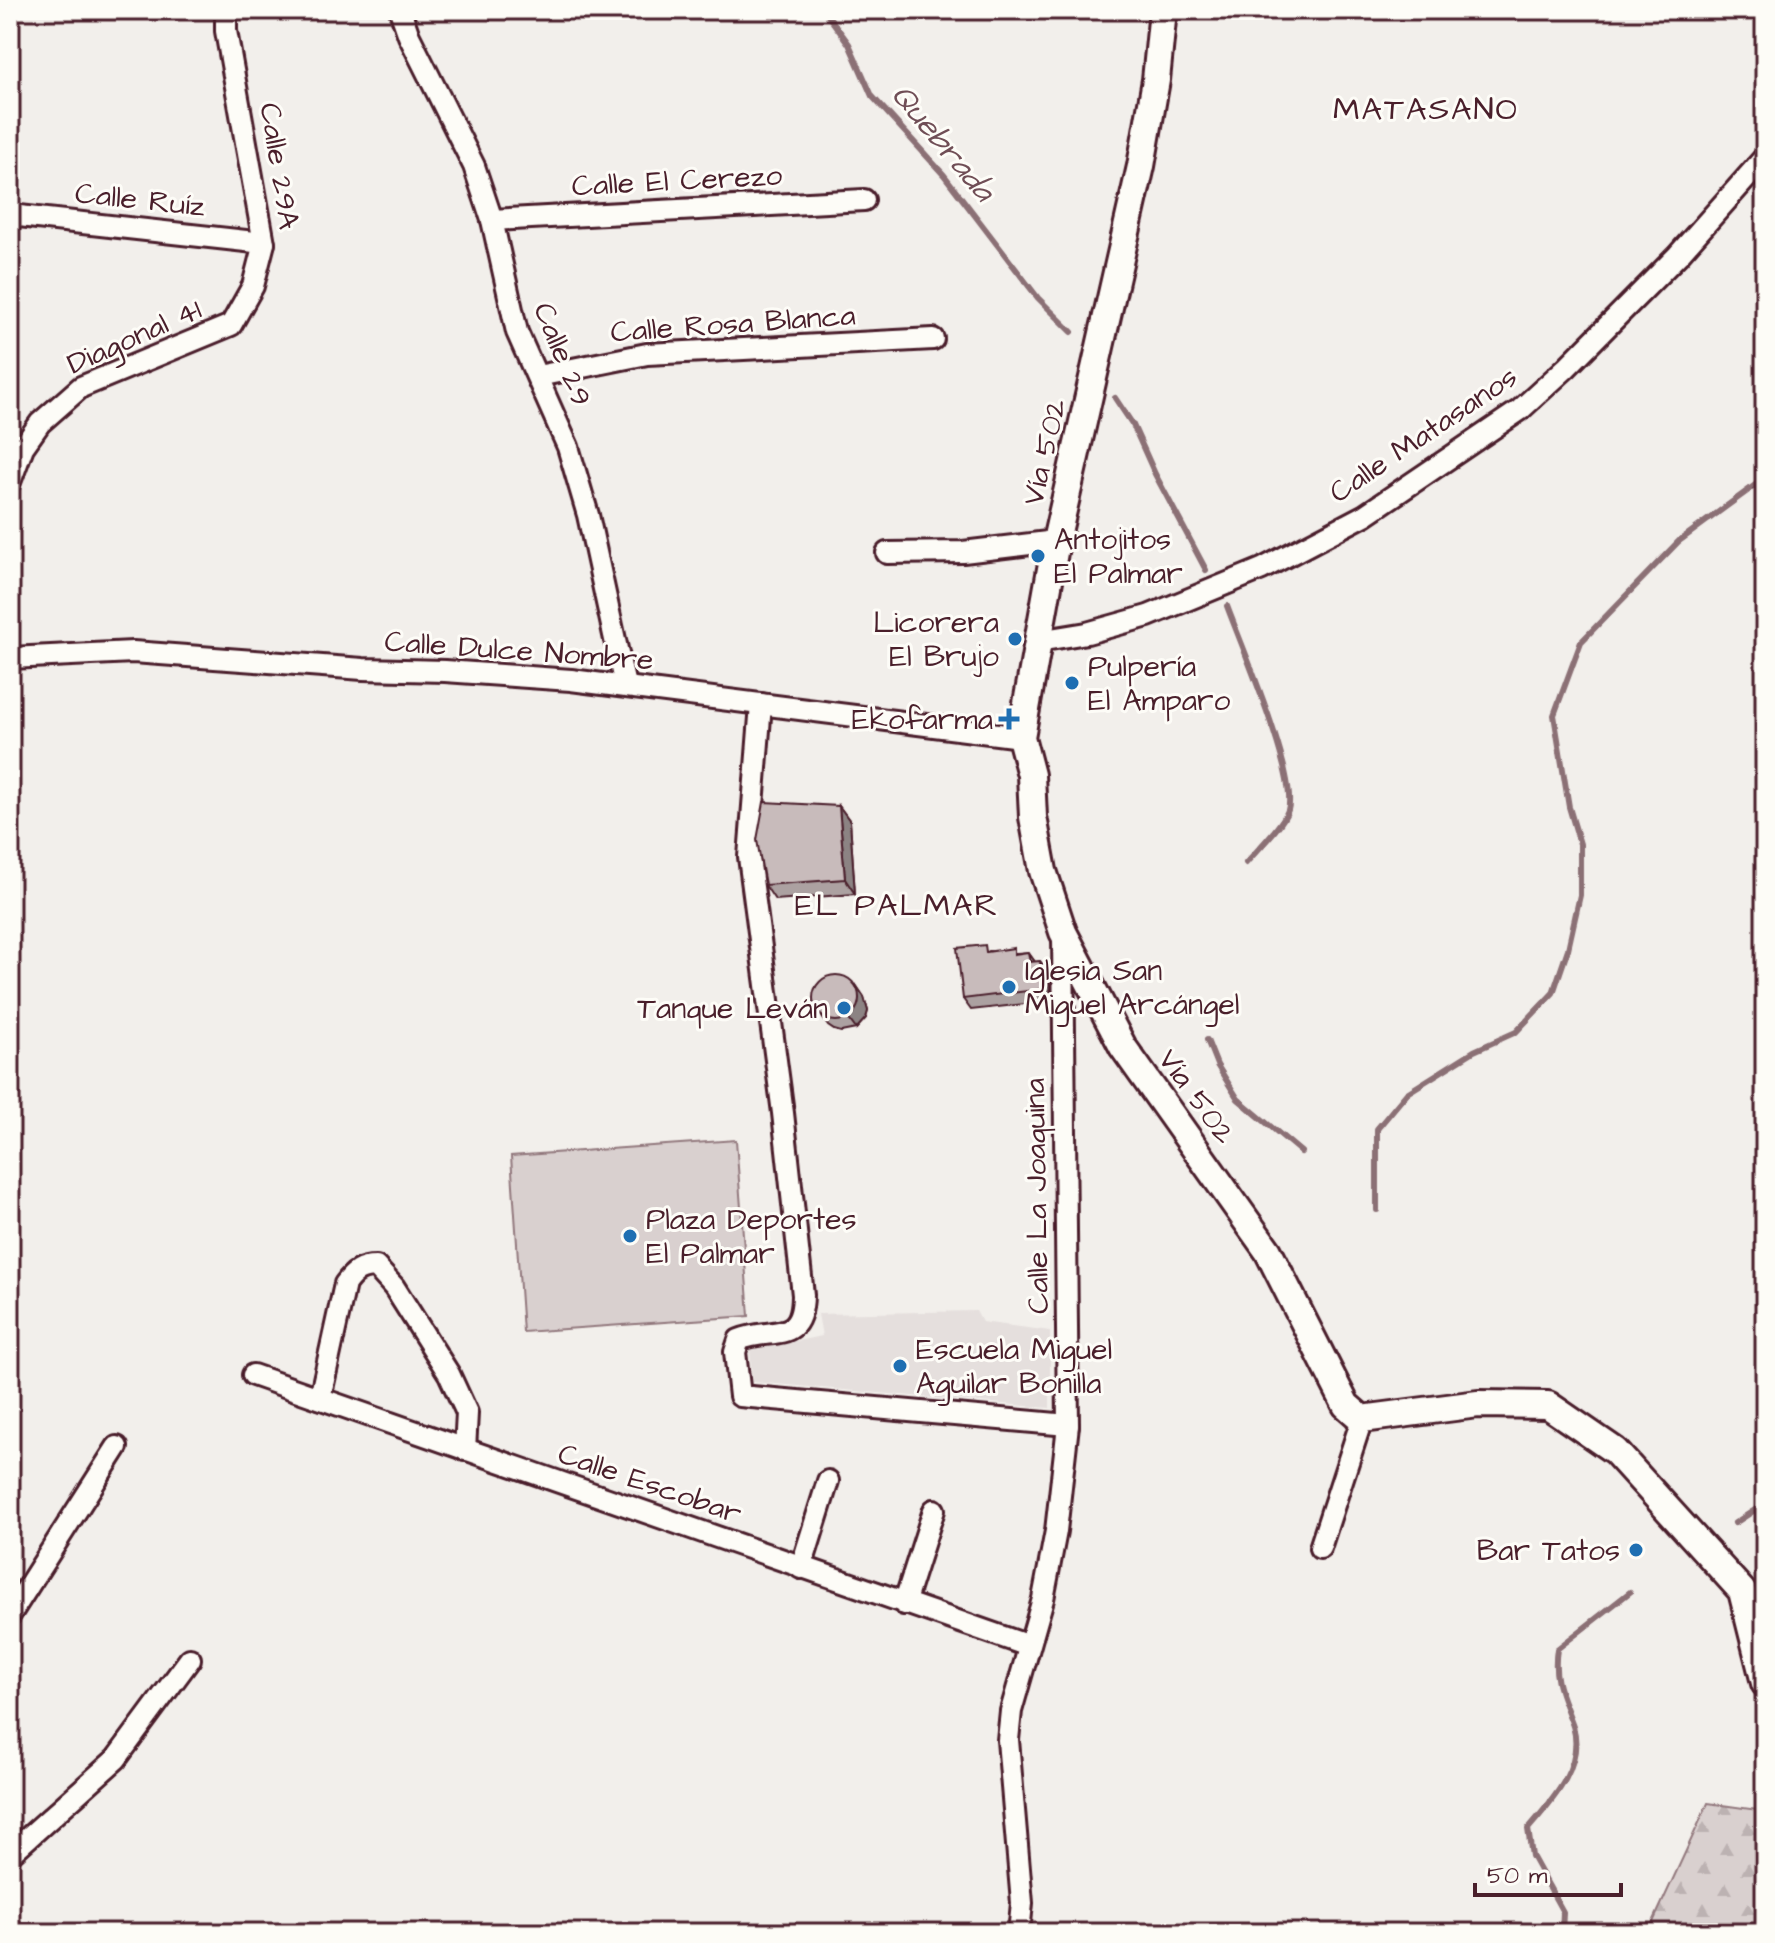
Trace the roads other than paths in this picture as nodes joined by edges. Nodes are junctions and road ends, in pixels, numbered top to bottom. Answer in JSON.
{"nodes":[{"id":1,"x":226,"y":10,"type":"edge"},
{"id":2,"x":400,"y":10,"type":"edge"},
{"id":3,"x":1163,"y":10,"type":"edge"},
{"id":4,"x":1765,"y":157,"type":"edge"},
{"id":5,"x":864,"y":200,"type":"dead end"},
{"id":6,"x":10,"y":215,"type":"edge"},
{"id":7,"x":492,"y":220,"type":"junction"},
{"id":8,"x":264,"y":243,"type":"junction"},
{"id":9,"x":231,"y":325,"type":"joint"},
{"id":10,"x":933,"y":339,"type":"dead end"},
{"id":11,"x":538,"y":376,"type":"junction"},
{"id":12,"x":10,"y":482,"type":"edge"},
{"id":13,"x":1056,"y":541,"type":"junction"},
{"id":14,"x":887,"y":553,"type":"dead end"},
{"id":15,"x":1038,"y":641,"type":"junction"},
{"id":16,"x":10,"y":658,"type":"edge"},
{"id":17,"x":625,"y":686,"type":"junction"},
{"id":18,"x":761,"y":704,"type":"junction"},
{"id":19,"x":1021,"y":737,"type":"junction"},
{"id":20,"x":1063,"y":932,"type":"junction"},
{"id":21,"x":253,"y":1375,"type":"dead end"},
{"id":22,"x":320,"y":1398,"type":"junction"},
{"id":23,"x":1362,"y":1419,"type":"junction"},
{"id":24,"x":1068,"y":1425,"type":"junction"},
{"id":25,"x":117,"y":1447,"type":"dead end"},
{"id":26,"x":465,"y":1450,"type":"junction"},
{"id":27,"x":828,"y":1481,"type":"dead end"},
{"id":28,"x":934,"y":1510,"type":"dead end"},
{"id":29,"x":1320,"y":1548,"type":"dead end"},
{"id":30,"x":801,"y":1568,"type":"junction"},
{"id":31,"x":904,"y":1604,"type":"junction"},
{"id":32,"x":10,"y":1615,"type":"edge"},
{"id":33,"x":1029,"y":1646,"type":"junction"},
{"id":34,"x":190,"y":1659,"type":"dead end"},
{"id":35,"x":1765,"y":1683,"type":"edge"},
{"id":36,"x":10,"y":1854,"type":"edge"},
{"id":37,"x":1019,"y":1933,"type":"edge"}],
"edges":[{"from":1,"to":8,"type":"street","name":"Calle 29A"},
{"from":2,"to":7,"type":"street","name":"Calle 29"},
{"from":3,"to":13,"type":"street","name":"Vía 502"},
{"from":4,"to":15,"type":"street","name":"Calle Matasanos"},
{"from":5,"to":7,"type":"street","name":"Calle El Cerezo"},
{"from":6,"to":8,"type":"street","name":"Calle Ruíz"},
{"from":7,"to":11,"type":"street","name":"Calle 29"},
{"from":8,"to":9,"type":"street","name":"Calle 29A"},
{"from":9,"to":12,"type":"street","name":"Diagonal 41"},
{"from":10,"to":11,"type":"street","name":"Calle Rosa Blanca"},
{"from":11,"to":17,"type":"street","name":"Calle 29"},
{"from":13,"to":14,"type":"street"},
{"from":13,"to":15,"type":"street","name":"Vía 502"},
{"from":15,"to":19,"type":"street","name":"Vía 502"},
{"from":16,"to":17,"type":"street","name":"Calle Dulce Nombre"},
{"from":17,"to":18,"type":"street","name":"Calle Dulce Nombre"},
{"from":18,"to":19,"type":"street","name":"Calle Dulce Nombre"},
{"from":18,"to":24,"type":"street"},
{"from":19,"to":20,"type":"street","name":"Vía 502"},
{"from":20,"to":23,"type":"street","name":"Vía 502"},
{"from":20,"to":24,"type":"street","name":"Calle La Joaquina"},
{"from":21,"to":22,"type":"street","name":"Calle Escobar"},
{"from":22,"to":26,"type":"street","name":"Calle Escobar"},
{"from":22,"to":26,"type":"street"},
{"from":23,"to":29,"type":"street"},
{"from":23,"to":35,"type":"street"},
{"from":24,"to":33,"type":"street","name":"Calle La Joaquina"},
{"from":25,"to":32,"type":"street"},
{"from":26,"to":30,"type":"street","name":"Calle Escobar"},
{"from":27,"to":30,"type":"street"},
{"from":28,"to":31,"type":"street"},
{"from":30,"to":31,"type":"street","name":"Calle Escobar"},
{"from":31,"to":33,"type":"street","name":"Calle Escobar"},
{"from":33,"to":37,"type":"street","name":"Calle La Joaquina"},
{"from":34,"to":36,"type":"street"}]}
